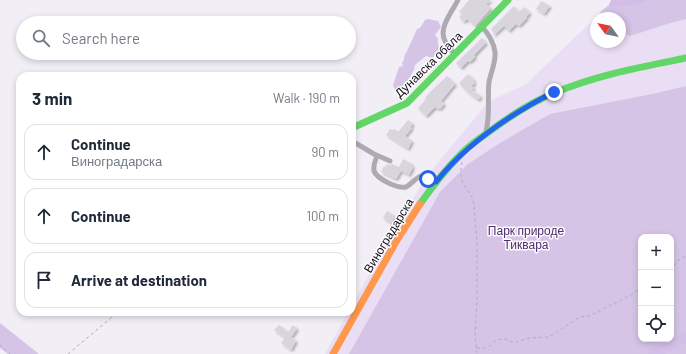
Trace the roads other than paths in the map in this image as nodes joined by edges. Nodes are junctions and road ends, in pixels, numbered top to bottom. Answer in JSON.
{"nodes":[{"id":1,"x":458,"y":0,"type":"edge"},
{"id":2,"x":508,"y":0,"type":"edge"},
{"id":3,"x":482,"y":27,"type":"junction"},
{"id":4,"x":455,"y":54,"type":"junction"},
{"id":5,"x":686,"y":58,"type":"edge"},
{"id":6,"x":356,"y":126,"type":"edge"},
{"id":7,"x":484,"y":135,"type":"junction"},
{"id":8,"x":356,"y":143,"type":"edge"},
{"id":9,"x":377,"y":156,"type":"junction"},
{"id":10,"x":390,"y":161,"type":"dead end"},
{"id":11,"x":436,"y":182,"type":"junction"},
{"id":12,"x":356,"y":311,"type":"edge"},
{"id":13,"x":353,"y":316,"type":"edge"},
{"id":14,"x":332,"y":354,"type":"edge"}],
"edges":[{"from":1,"to":4,"type":"street"},
{"from":2,"to":3,"type":"street","name":"Дунавска обала"},
{"from":3,"to":4,"type":"street","name":"Дунавска обала"},
{"from":3,"to":7,"type":"street"},
{"from":4,"to":6,"type":"street","name":"Дунавска обала"},
{"from":5,"to":7,"type":"street","name":"Виноградарска"},
{"from":7,"to":11,"type":"street","name":"Виноградарска"},
{"from":8,"to":9,"type":"street"},
{"from":9,"to":10,"type":"street"},
{"from":9,"to":11,"type":"street"},
{"from":11,"to":12,"type":"street","name":"Виноградарска"},
{"from":13,"to":14,"type":"street","name":"Виноградарска"}]}
